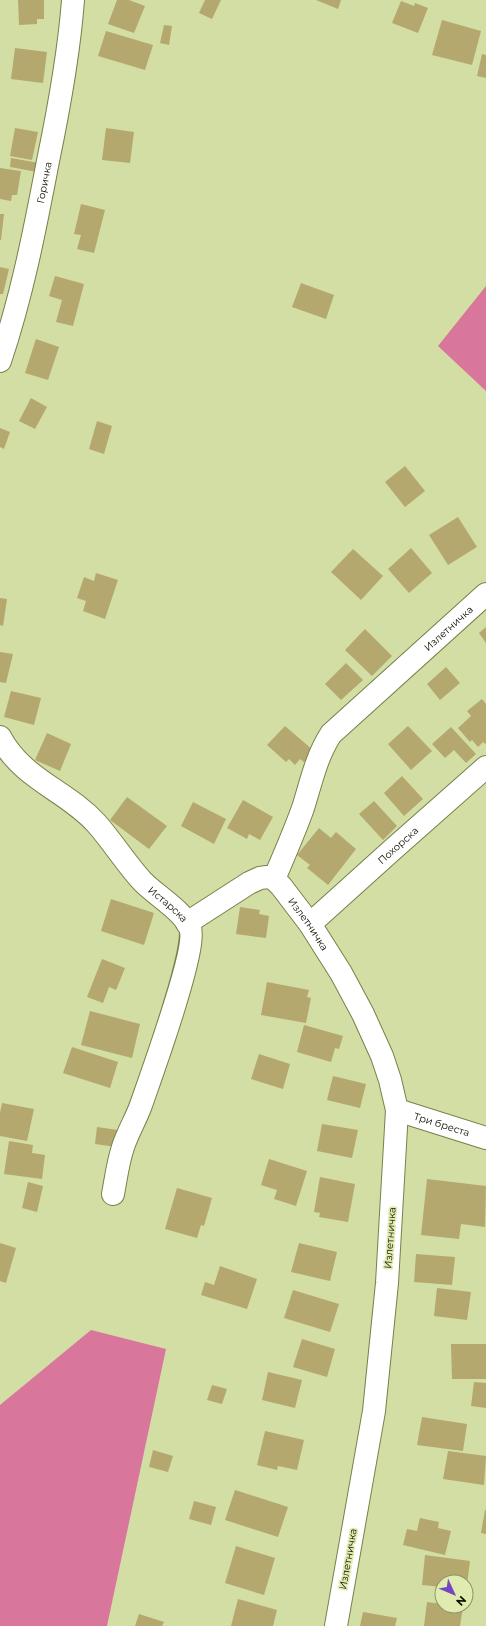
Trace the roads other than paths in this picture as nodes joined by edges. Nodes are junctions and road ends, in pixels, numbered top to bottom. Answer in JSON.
{"nodes":[{"id":1,"x":73,"y":0,"type":"edge"},
{"id":2,"x":0,"y":361,"type":"edge"},
{"id":3,"x":486,"y":594,"type":"edge"},
{"id":4,"x":0,"y":737,"type":"edge"},
{"id":5,"x":486,"y":767,"type":"edge"},
{"id":6,"x":274,"y":879,"type":"junction"},
{"id":7,"x":187,"y":923,"type":"junction"},
{"id":8,"x":310,"y":924,"type":"junction"},
{"id":9,"x":397,"y":1110,"type":"junction"},
{"id":10,"x":486,"y":1138,"type":"edge"},
{"id":11,"x":114,"y":1194,"type":"dead end"},
{"id":12,"x":336,"y":1626,"type":"edge"}],
"edges":[{"from":1,"to":2,"type":"street","name":"Горичка"},
{"from":3,"to":6,"type":"street","name":"Излетничка"},
{"from":4,"to":7,"type":"street","name":"Истарска"},
{"from":5,"to":8,"type":"street","name":"Похорска"},
{"from":6,"to":7,"type":"street"},
{"from":6,"to":8,"type":"street","name":"Излетничка"},
{"from":7,"to":11,"type":"street","name":"Истарска"},
{"from":8,"to":9,"type":"street","name":"Излетничка"},
{"from":9,"to":10,"type":"street","name":"Три бреста"},
{"from":9,"to":12,"type":"street","name":"Излетничка"}]}
